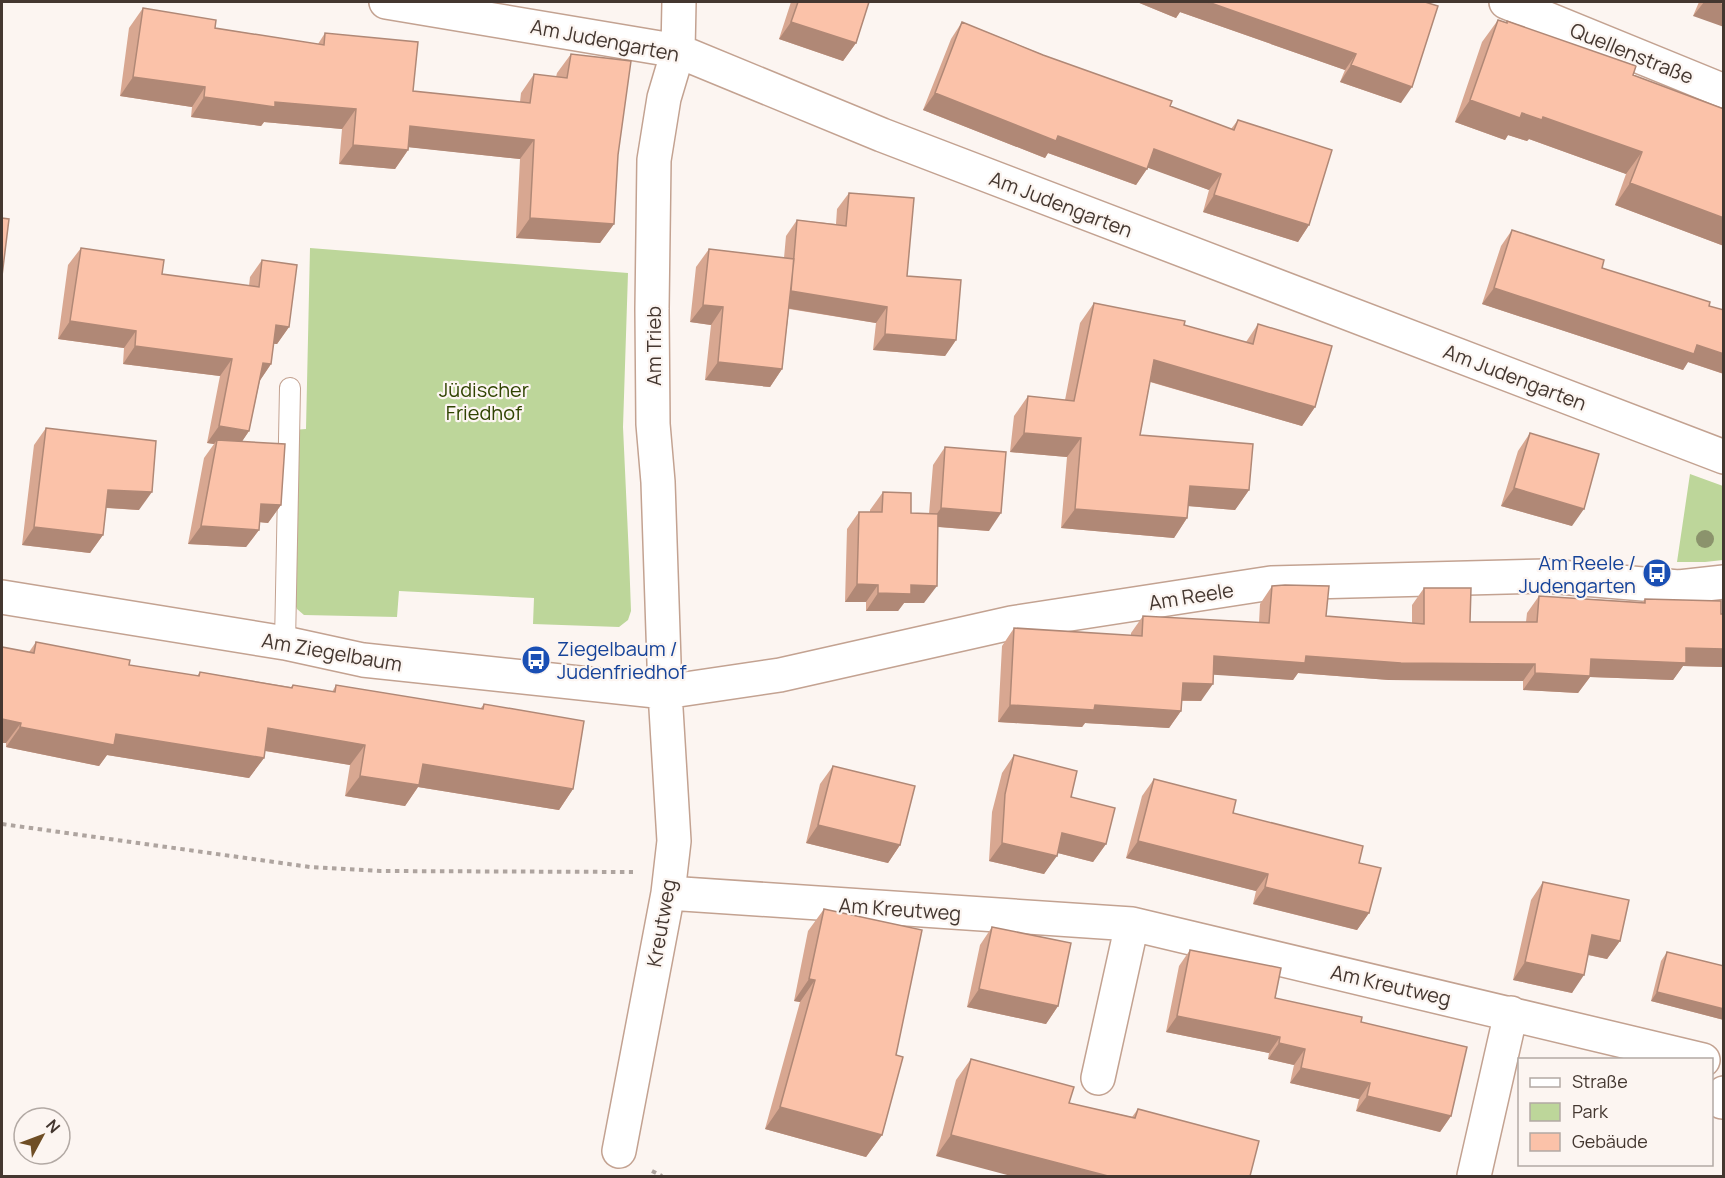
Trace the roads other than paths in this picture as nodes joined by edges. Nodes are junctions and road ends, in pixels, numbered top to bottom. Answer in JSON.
{"nodes":[{"id":1,"x":386,"y":2,"type":"edge"},
{"id":2,"x":679,"y":2,"type":"edge"},
{"id":3,"x":1506,"y":2,"type":"edge"},
{"id":4,"x":678,"y":51,"type":"junction"},
{"id":5,"x":1724,"y":91,"type":"edge"},
{"id":6,"x":290,"y":388,"type":"dead end"},
{"id":7,"x":1724,"y":457,"type":"edge"},
{"id":8,"x":1724,"y":582,"type":"edge"},
{"id":9,"x":2,"y":597,"type":"edge"},
{"id":10,"x":285,"y":643,"type":"junction"},
{"id":11,"x":665,"y":692,"type":"junction"},
{"id":12,"x":669,"y":883,"type":"junction"},
{"id":13,"x":1132,"y":924,"type":"junction"},
{"id":14,"x":1511,"y":1013,"type":"junction"},
{"id":15,"x":1699,"y":1058,"type":"edge"},
{"id":16,"x":1098,"y":1078,"type":"dead end"},
{"id":17,"x":619,"y":1151,"type":"dead end"},
{"id":18,"x":1474,"y":1176,"type":"edge"}],
"edges":[{"from":1,"to":4,"type":"street","name":"Am Judengarten"},
{"from":2,"to":4,"type":"street","name":"Am Trieb"},
{"from":3,"to":5,"type":"street","name":"Quellenstraße"},
{"from":4,"to":7,"type":"street","name":"Am Judengarten"},
{"from":4,"to":11,"type":"street","name":"Am Trieb"},
{"from":6,"to":10,"type":"lane"},
{"from":8,"to":11,"type":"street","name":"Am Reele"},
{"from":9,"to":10,"type":"street","name":"Am Ziegelbaum"},
{"from":10,"to":11,"type":"street","name":"Am Ziegelbaum"},
{"from":11,"to":12,"type":"street","name":"Kreutweg"},
{"from":12,"to":13,"type":"street","name":"Am Kreutweg"},
{"from":12,"to":17,"type":"street","name":"Kreutweg"},
{"from":13,"to":14,"type":"street","name":"Am Kreutweg"},
{"from":13,"to":16,"type":"street"},
{"from":14,"to":15,"type":"street","name":"Am Kreutweg"},
{"from":14,"to":18,"type":"street"}]}
